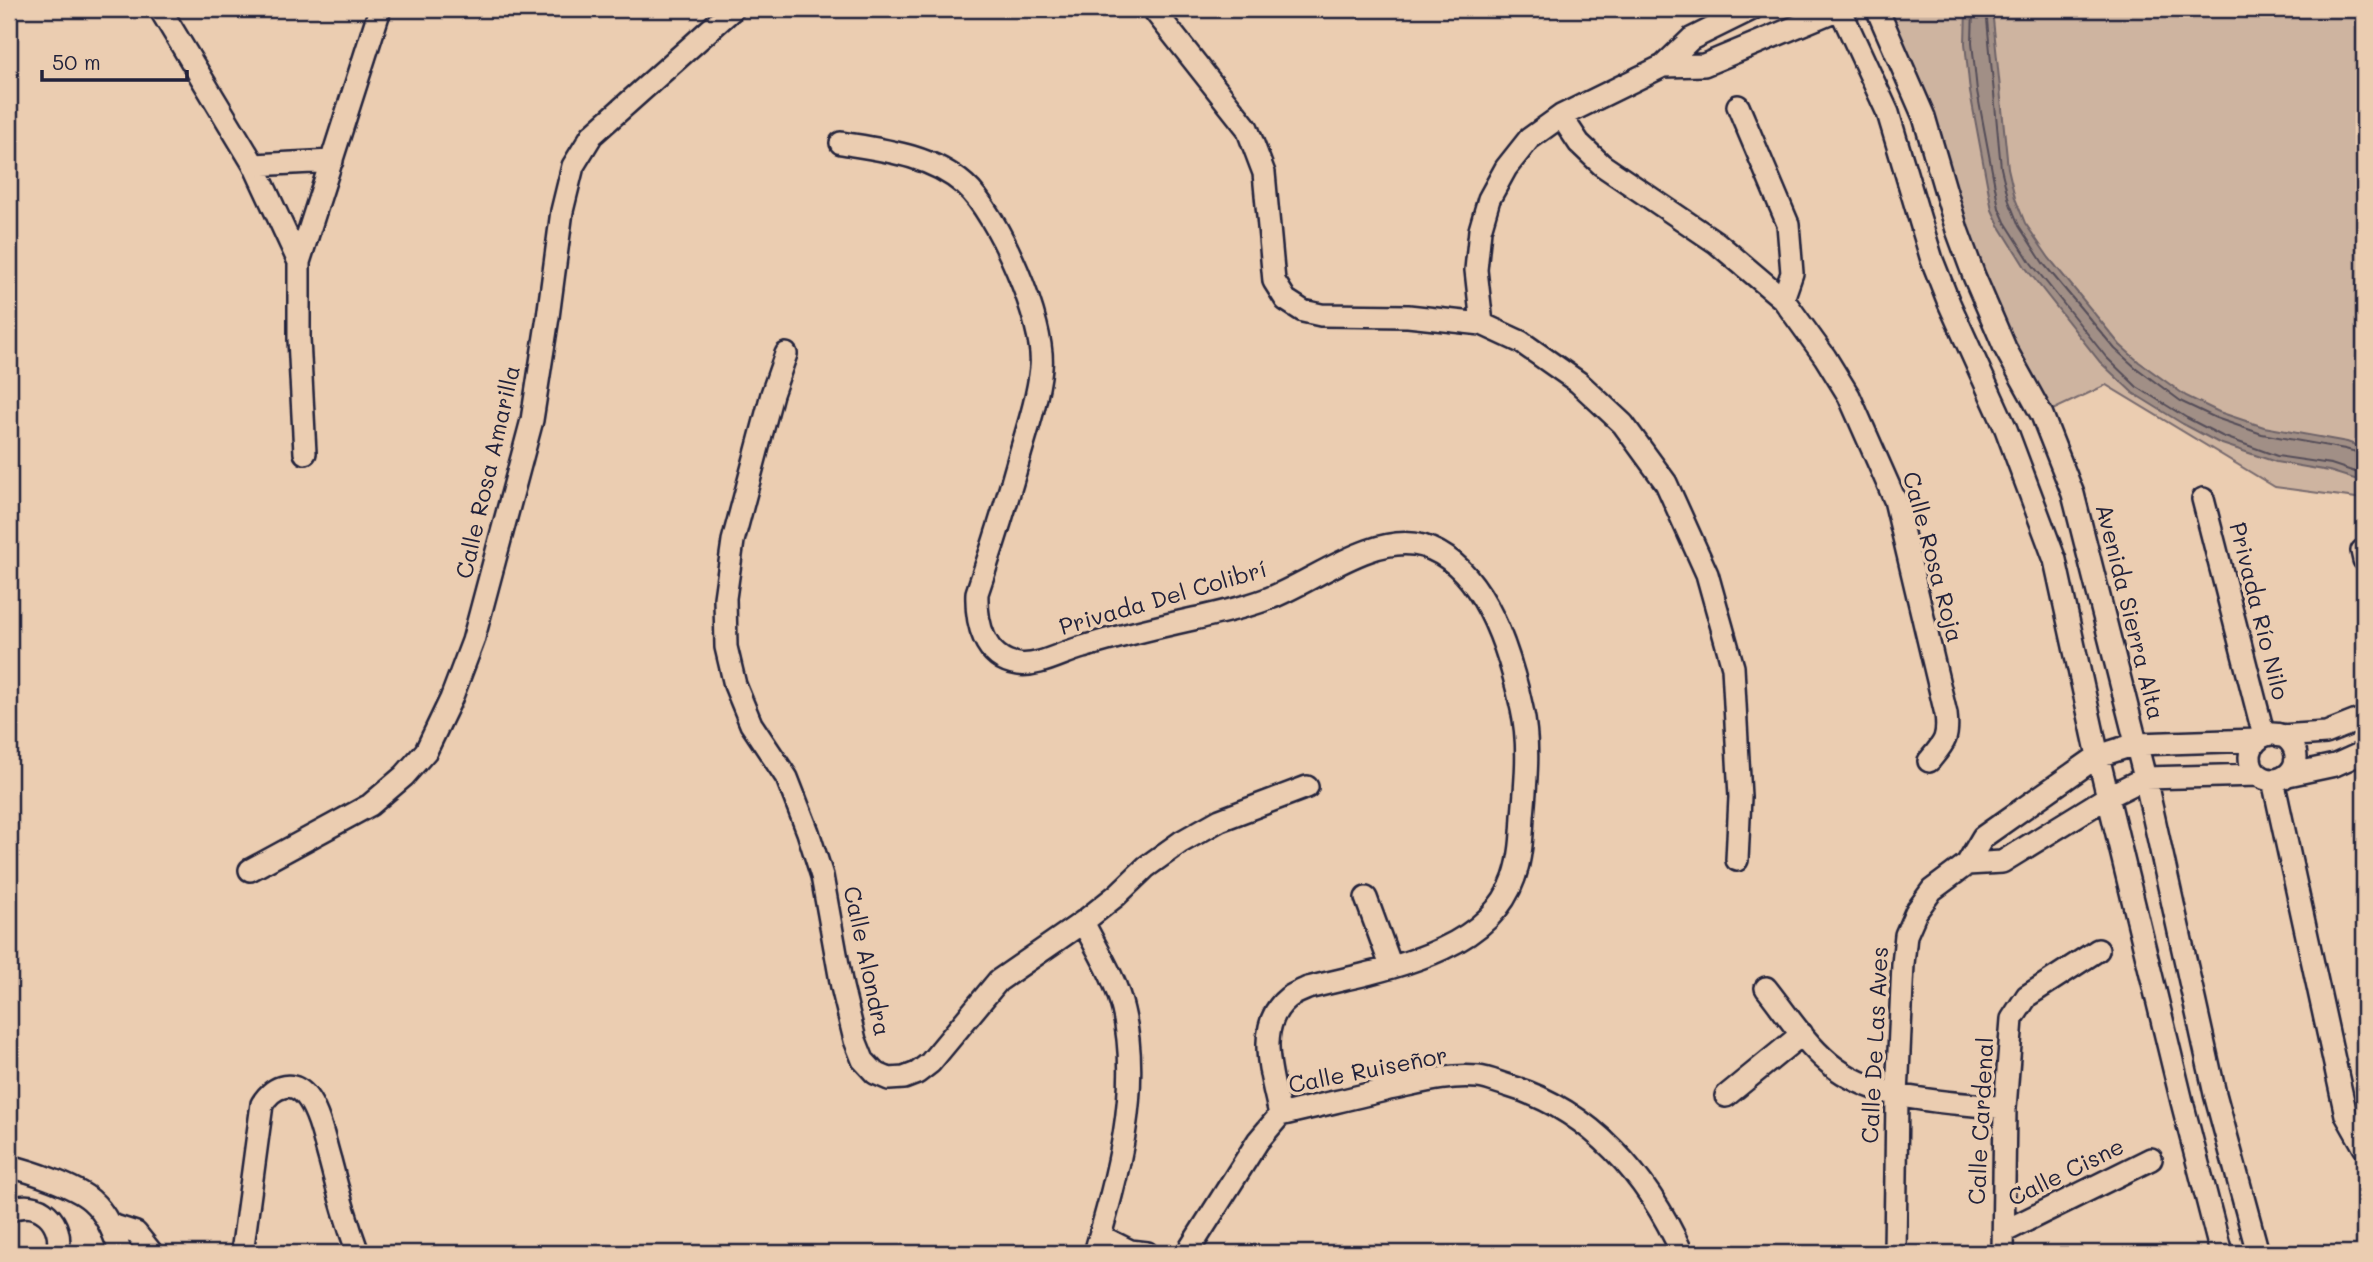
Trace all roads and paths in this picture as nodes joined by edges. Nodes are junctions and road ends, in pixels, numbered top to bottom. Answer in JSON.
{"nodes":[{"id":1,"x":160,"y":9,"type":"edge"},
{"id":2,"x":380,"y":9,"type":"edge"},
{"id":3,"x":733,"y":9,"type":"edge"},
{"id":4,"x":1153,"y":9,"type":"edge"},
{"id":5,"x":1839,"y":9,"type":"edge"},
{"id":6,"x":1877,"y":9,"type":"edge"},
{"id":7,"x":1744,"y":13,"type":"edge"},
{"id":8,"x":1749,"y":45,"type":"junction"},
{"id":9,"x":1663,"y":66,"type":"junction"},
{"id":10,"x":1738,"y":106,"type":"dead end"},
{"id":11,"x":1561,"y":116,"type":"junction"},
{"id":12,"x":841,"y":143,"type":"dead end"},
{"id":13,"x":332,"y":161,"type":"junction"},
{"id":14,"x":254,"y":165,"type":"junction"},
{"id":15,"x":299,"y":262,"type":"junction"},
{"id":16,"x":1783,"y":299,"type":"junction"},
{"id":17,"x":1482,"y":324,"type":"junction"},
{"id":18,"x":2005,"y":348,"type":"junction"},
{"id":19,"x":786,"y":354,"type":"dead end"},
{"id":20,"x":1977,"y":362,"type":"junction"},
{"id":21,"x":305,"y":453,"type":"dead end"},
{"id":22,"x":2203,"y":499,"type":"dead end"},
{"id":23,"x":2364,"y":718,"type":"edge"},
{"id":24,"x":2267,"y":737,"type":"junction"},
{"id":25,"x":2136,"y":744,"type":"junction"},
{"id":26,"x":2364,"y":752,"type":"edge"},
{"id":27,"x":2098,"y":757,"type":"junction"},
{"id":28,"x":1929,"y":761,"type":"dead end"},
{"id":29,"x":2273,"y":777,"type":"junction"},
{"id":30,"x":2145,"y":778,"type":"junction"},
{"id":31,"x":1307,"y":787,"type":"dead end"},
{"id":32,"x":2109,"y":796,"type":"junction"},
{"id":33,"x":2023,"y":810,"type":"junction"},
{"id":34,"x":2040,"y":838,"type":"junction"},
{"id":35,"x":1737,"y":860,"type":"dead end"},
{"id":36,"x":1967,"y":864,"type":"junction"},
{"id":37,"x":250,"y":870,"type":"dead end"},
{"id":38,"x":1367,"y":898,"type":"dead end"},
{"id":39,"x":1083,"y":922,"type":"junction"},
{"id":40,"x":2098,"y":950,"type":"dead end"},
{"id":41,"x":1391,"y":966,"type":"junction"},
{"id":42,"x":1766,"y":988,"type":"dead end"},
{"id":43,"x":1802,"y":1034,"type":"junction"},
{"id":44,"x":1726,"y":1096,"type":"dead end"},
{"id":45,"x":1897,"y":1096,"type":"junction"},
{"id":46,"x":2005,"y":1108,"type":"junction"},
{"id":47,"x":1280,"y":1115,"type":"junction"},
{"id":48,"x":2364,"y":1147,"type":"edge"},
{"id":49,"x":2151,"y":1159,"type":"dead end"},
{"id":50,"x":9,"y":1166,"type":"edge"},
{"id":51,"x":9,"y":1211,"type":"edge"},
{"id":52,"x":111,"y":1225,"type":"junction"},
{"id":53,"x":58,"y":1230,"type":"junction"},
{"id":54,"x":2003,"y":1232,"type":"junction"},
{"id":55,"x":1097,"y":1245,"type":"edge"},
{"id":56,"x":57,"y":1253,"type":"edge"},
{"id":57,"x":75,"y":1253,"type":"edge"},
{"id":58,"x":121,"y":1253,"type":"edge"},
{"id":59,"x":152,"y":1253,"type":"edge"},
{"id":60,"x":242,"y":1253,"type":"edge"},
{"id":61,"x":358,"y":1253,"type":"edge"},
{"id":62,"x":1147,"y":1253,"type":"edge"},
{"id":63,"x":1187,"y":1253,"type":"edge"},
{"id":64,"x":1682,"y":1253,"type":"edge"},
{"id":65,"x":1895,"y":1253,"type":"edge"},
{"id":66,"x":2003,"y":1253,"type":"edge"},
{"id":67,"x":2221,"y":1253,"type":"edge"},
{"id":68,"x":2258,"y":1253,"type":"edge"}],
"edges":[{"from":1,"to":14,"type":"street"},
{"from":2,"to":13,"type":"street"},
{"from":3,"to":37,"type":"street","name":"Calle Rosa Amarilla"},
{"from":4,"to":17,"type":"street"},
{"from":5,"to":8,"type":"street"},
{"from":5,"to":20,"type":"street"},
{"from":6,"to":18,"type":"street","name":"Avenida Sierra Alta"},
{"from":7,"to":8,"type":"street"},
{"from":7,"to":9,"type":"street"},
{"from":8,"to":9,"type":"street"},
{"from":9,"to":11,"type":"street"},
{"from":10,"to":16,"type":"street"},
{"from":11,"to":16,"type":"street","name":"Calle Rosa Roja"},
{"from":11,"to":17,"type":"street"},
{"from":12,"to":41,"type":"street","name":"Privada Del Colibrí"},
{"from":13,"to":14,"type":"street"},
{"from":13,"to":15,"type":"street"},
{"from":14,"to":15,"type":"street"},
{"from":15,"to":21,"type":"street"},
{"from":16,"to":28,"type":"street","name":"Calle Rosa Roja"},
{"from":17,"to":35,"type":"street"},
{"from":18,"to":20,"type":"street"},
{"from":18,"to":25,"type":"street","name":"Avenida Sierra Alta"},
{"from":19,"to":39,"type":"street","name":"Calle Alondra"},
{"from":20,"to":27,"type":"street"},
{"from":22,"to":24,"type":"street","name":"Privada Río Nilo"},
{"from":23,"to":24,"type":"street","name":"Calle De Las Aves"},
{"from":24,"to":25,"type":"street","name":"Calle De Las Aves"},
{"from":24,"to":29,"type":"street"},
{"from":24,"to":29,"type":"street"},
{"from":25,"to":27,"type":"street","name":"Calle De Las Aves"},
{"from":25,"to":30,"type":"street","name":"Avenida Sierra Alta"},
{"from":26,"to":29,"type":"street"},
{"from":27,"to":32,"type":"street"},
{"from":27,"to":33,"type":"street","name":"Calle De Las Aves"},
{"from":29,"to":30,"type":"street"},
{"from":29,"to":48,"type":"street"},
{"from":30,"to":32,"type":"street"},
{"from":30,"to":68,"type":"street","name":"Avenida Sierra Alta"},
{"from":31,"to":39,"type":"street","name":"Calle Alondra"},
{"from":32,"to":34,"type":"street"},
{"from":32,"to":67,"type":"street"},
{"from":33,"to":34,"type":"street"},
{"from":33,"to":36,"type":"street","name":"Calle De Las Aves"},
{"from":34,"to":36,"type":"street"},
{"from":36,"to":45,"type":"street","name":"Calle De Las Aves"},
{"from":38,"to":41,"type":"street"},
{"from":39,"to":55,"type":"street"},
{"from":40,"to":46,"type":"street","name":"Calle Cardenal"},
{"from":41,"to":47,"type":"street","name":"Privada Del Colibrí"},
{"from":42,"to":43,"type":"street"},
{"from":43,"to":44,"type":"street"},
{"from":43,"to":45,"type":"street"},
{"from":45,"to":46,"type":"street"},
{"from":45,"to":65,"type":"street","name":"Calle De Las Aves"},
{"from":46,"to":54,"type":"street","name":"Calle Cardenal"},
{"from":47,"to":63,"type":"street"},
{"from":47,"to":64,"type":"street","name":"Calle Ruiseñor"},
{"from":49,"to":54,"type":"street","name":"Calle Cisne"},
{"from":50,"to":52,"type":"street"},
{"from":51,"to":53,"type":"street"},
{"from":52,"to":58,"type":"street"},
{"from":52,"to":59,"type":"street"},
{"from":53,"to":56,"type":"street"},
{"from":53,"to":57,"type":"street"},
{"from":54,"to":66,"type":"street","name":"Calle Cardenal"},
{"from":55,"to":62,"type":"street"},
{"from":60,"to":61,"type":"street"}]}
